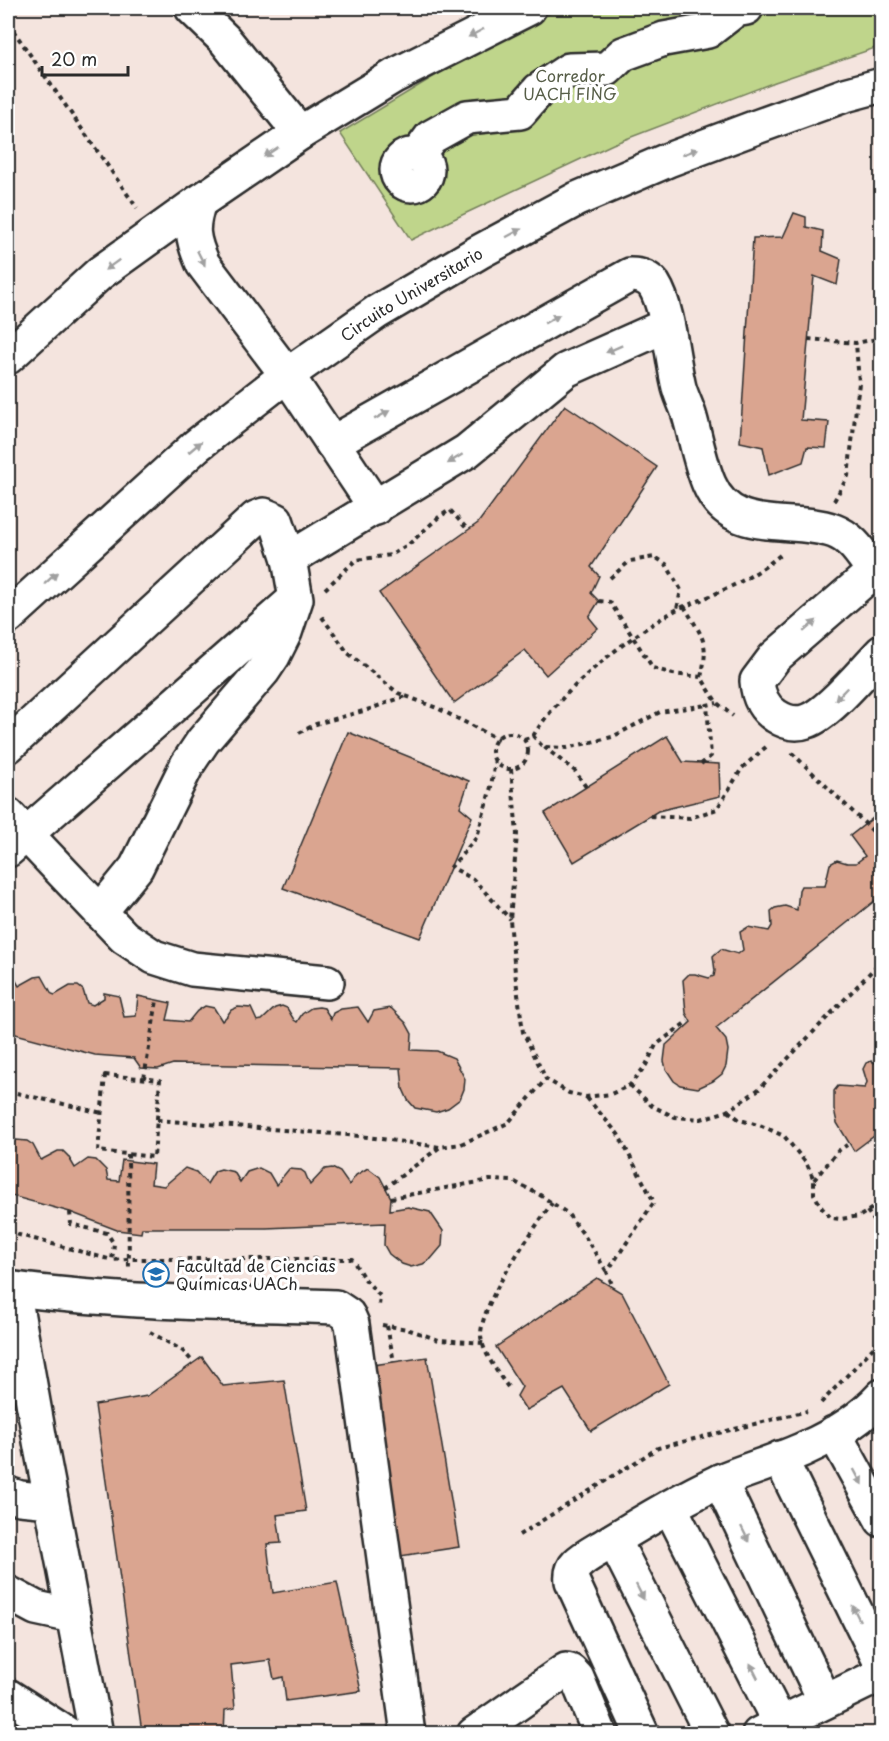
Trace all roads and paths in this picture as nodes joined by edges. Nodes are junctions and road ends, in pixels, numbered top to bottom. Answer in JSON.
{"nodes":[{"id":1,"x":192,"y":8,"type":"edge"},
{"id":2,"x":529,"y":8,"type":"edge"},
{"id":3,"x":746,"y":8,"type":"edge"},
{"id":4,"x":8,"y":23,"type":"edge"},
{"id":5,"x":882,"y":85,"type":"edge"},
{"id":6,"x":300,"y":133,"type":"junction"},
{"id":7,"x":417,"y":156,"type":"dead end"},
{"id":8,"x":199,"y":201,"type":"junction"},
{"id":9,"x":155,"y":233,"type":"junction"},
{"id":10,"x":667,"y":325,"type":"junction"},
{"id":11,"x":882,"y":338,"type":"edge"},
{"id":12,"x":808,"y":339,"type":"dead end"},
{"id":13,"x":8,"y":357,"type":"edge"},
{"id":14,"x":287,"y":375,"type":"junction"},
{"id":15,"x":332,"y":443,"type":"junction"},
{"id":16,"x":376,"y":508,"type":"junction"},
{"id":17,"x":468,"y":530,"type":"dead end"},
{"id":18,"x":289,"y":559,"type":"junction"},
{"id":19,"x":877,"y":576,"type":"edge"},
{"id":20,"x":610,"y":578,"type":"dead end"},
{"id":21,"x":314,"y":601,"type":"junction"},
{"id":22,"x":599,"y":601,"type":"dead end"},
{"id":23,"x":684,"y":606,"type":"dead end"},
{"id":24,"x":677,"y":609,"type":"dead end"},
{"id":25,"x":8,"y":617,"type":"edge"},
{"id":26,"x":633,"y":638,"type":"junction"},
{"id":27,"x":882,"y":652,"type":"edge"},
{"id":28,"x":701,"y":677,"type":"junction"},
{"id":29,"x":407,"y":696,"type":"junction"},
{"id":30,"x":708,"y":705,"type":"junction"},
{"id":31,"x":299,"y":733,"type":"dead end"},
{"id":32,"x":533,"y":736,"type":"junction"},
{"id":33,"x":498,"y":739,"type":"junction"},
{"id":34,"x":524,"y":739,"type":"junction"},
{"id":35,"x":768,"y":745,"type":"dead end"},
{"id":36,"x":784,"y":745,"type":"dead end"},
{"id":37,"x":8,"y":746,"type":"edge"},
{"id":38,"x":543,"y":747,"type":"junction"},
{"id":39,"x":495,"y":759,"type":"junction"},
{"id":40,"x":701,"y":764,"type":"dead end"},
{"id":41,"x":511,"y":769,"type":"junction"},
{"id":42,"x":586,"y":787,"type":"dead end"},
{"id":43,"x":650,"y":816,"type":"dead end"},
{"id":44,"x":13,"y":833,"type":"edge"},
{"id":45,"x":882,"y":840,"type":"edge"},
{"id":46,"x":100,"y":912,"type":"junction"},
{"id":47,"x":510,"y":920,"type":"junction"},
{"id":48,"x":882,"y":960,"type":"edge"},
{"id":49,"x":327,"y":982,"type":"dead end"},
{"id":50,"x":157,"y":1000,"type":"dead end"},
{"id":51,"x":688,"y":1021,"type":"dead end"},
{"id":52,"x":144,"y":1078,"type":"junction"},
{"id":53,"x":546,"y":1079,"type":"junction"},
{"id":54,"x":630,"y":1085,"type":"junction"},
{"id":55,"x":8,"y":1091,"type":"edge"},
{"id":56,"x":586,"y":1097,"type":"junction"},
{"id":57,"x":728,"y":1111,"type":"junction"},
{"id":58,"x":102,"y":1113,"type":"junction"},
{"id":59,"x":157,"y":1120,"type":"junction"},
{"id":60,"x":847,"y":1145,"type":"dead end"},
{"id":61,"x":440,"y":1147,"type":"junction"},
{"id":62,"x":128,"y":1154,"type":"junction"},
{"id":63,"x":814,"y":1180,"type":"junction"},
{"id":64,"x":385,"y":1188,"type":"dead end"},
{"id":65,"x":391,"y":1198,"type":"dead end"},
{"id":66,"x":882,"y":1202,"type":"edge"},
{"id":67,"x":552,"y":1203,"type":"junction"},
{"id":68,"x":867,"y":1211,"type":"junction"},
{"id":69,"x":70,"y":1212,"type":"dead end"},
{"id":70,"x":882,"y":1231,"type":"edge"},
{"id":71,"x":8,"y":1232,"type":"edge"},
{"id":72,"x":129,"y":1259,"type":"junction"},
{"id":73,"x":112,"y":1260,"type":"junction"},
{"id":74,"x":608,"y":1272,"type":"junction"},
{"id":75,"x":613,"y":1287,"type":"dead end"},
{"id":76,"x":11,"y":1302,"type":"edge"},
{"id":77,"x":365,"y":1324,"type":"junction"},
{"id":78,"x":387,"y":1326,"type":"junction"},
{"id":79,"x":882,"y":1334,"type":"edge"},
{"id":80,"x":484,"y":1343,"type":"junction"},
{"id":81,"x":394,"y":1362,"type":"dead end"},
{"id":82,"x":508,"y":1387,"type":"dead end"},
{"id":83,"x":882,"y":1396,"type":"edge"},
{"id":84,"x":834,"y":1433,"type":"junction"},
{"id":85,"x":780,"y":1458,"type":"junction"},
{"id":86,"x":720,"y":1481,"type":"junction"},
{"id":87,"x":8,"y":1494,"type":"edge"},
{"id":88,"x":51,"y":1501,"type":"junction"},
{"id":89,"x":670,"y":1507,"type":"junction"},
{"id":90,"x":882,"y":1520,"type":"edge"},
{"id":91,"x":519,"y":1535,"type":"dead end"},
{"id":92,"x":614,"y":1540,"type":"junction"},
{"id":93,"x":8,"y":1593,"type":"edge"},
{"id":94,"x":73,"y":1616,"type":"junction"},
{"id":95,"x":882,"y":1665,"type":"edge"},
{"id":96,"x":882,"y":1674,"type":"edge"},
{"id":97,"x":8,"y":1696,"type":"edge"},
{"id":98,"x":825,"y":1701,"type":"junction"},
{"id":99,"x":769,"y":1729,"type":"edge"},
{"id":100,"x":67,"y":1734,"type":"edge"},
{"id":101,"x":96,"y":1734,"type":"edge"},
{"id":102,"x":408,"y":1734,"type":"edge"},
{"id":103,"x":474,"y":1734,"type":"edge"},
{"id":104,"x":600,"y":1734,"type":"edge"},
{"id":105,"x":642,"y":1734,"type":"edge"},
{"id":106,"x":712,"y":1734,"type":"edge"}],
"edges":[{"from":1,"to":6,"type":"main road"},
{"from":2,"to":6,"type":"main road","one_way":true},
{"from":3,"to":7,"type":"main road"},
{"from":4,"to":9,"type":"path"},
{"from":14,"to":5,"type":"main road","name":"Circuito Universitario","one_way":true},
{"from":6,"to":8,"type":"main road","one_way":true},
{"from":8,"to":9,"type":"main road"},
{"from":8,"to":14,"type":"main road","one_way":true},
{"from":9,"to":13,"type":"main road","one_way":true},
{"from":15,"to":10,"type":"main road","one_way":true},
{"from":10,"to":16,"type":"main road","one_way":true},
{"from":10,"to":19,"type":"main road"},
{"from":11,"to":12,"type":"path"},
{"from":14,"to":15,"type":"main road"},
{"from":25,"to":14,"type":"main road","name":"Circuito Universitario","one_way":true},
{"from":15,"to":16,"type":"main road"},
{"from":16,"to":18,"type":"main road"},
{"from":17,"to":21,"type":"path"},
{"from":18,"to":21,"type":"main road"},
{"from":18,"to":37,"type":"main road"},
{"from":27,"to":19,"type":"main road","one_way":true},
{"from":20,"to":24,"type":"path"},
{"from":21,"to":29,"type":"path"},
{"from":21,"to":44,"type":"main road"},
{"from":21,"to":46,"type":"main road"},
{"from":22,"to":26,"type":"path"},
{"from":23,"to":28,"type":"path"},
{"from":26,"to":28,"type":"path"},
{"from":26,"to":32,"type":"path"},
{"from":28,"to":30,"type":"path"},
{"from":29,"to":31,"type":"path"},
{"from":29,"to":33,"type":"path"},
{"from":30,"to":38,"type":"path"},
{"from":30,"to":40,"type":"path"},
{"from":32,"to":34,"type":"path"},
{"from":32,"to":38,"type":"path"},
{"from":33,"to":34,"type":"path"},
{"from":33,"to":39,"type":"path"},
{"from":34,"to":41,"type":"path"},
{"from":35,"to":43,"type":"path"},
{"from":36,"to":45,"type":"path"},
{"from":38,"to":42,"type":"path"},
{"from":39,"to":41,"type":"path"},
{"from":39,"to":47,"type":"path"},
{"from":41,"to":47,"type":"path"},
{"from":44,"to":46,"type":"main road"},
{"from":46,"to":49,"type":"main road"},
{"from":47,"to":53,"type":"path"},
{"from":48,"to":57,"type":"path"},
{"from":50,"to":52,"type":"path"},
{"from":51,"to":54,"type":"path"},
{"from":52,"to":58,"type":"path"},
{"from":52,"to":59,"type":"path"},
{"from":53,"to":56,"type":"path"},
{"from":53,"to":61,"type":"path"},
{"from":54,"to":56,"type":"path"},
{"from":54,"to":57,"type":"path"},
{"from":55,"to":58,"type":"path"},
{"from":56,"to":74,"type":"path"},
{"from":57,"to":63,"type":"path"},
{"from":58,"to":62,"type":"path"},
{"from":59,"to":61,"type":"path"},
{"from":59,"to":62,"type":"path"},
{"from":60,"to":63,"type":"path"},
{"from":61,"to":64,"type":"path"},
{"from":62,"to":72,"type":"path"},
{"from":63,"to":68,"type":"path"},
{"from":65,"to":67,"type":"path"},
{"from":66,"to":68,"type":"path"},
{"from":67,"to":74,"type":"path"},
{"from":67,"to":80,"type":"path"},
{"from":68,"to":70,"type":"path"},
{"from":69,"to":73,"type":"path"},
{"from":71,"to":73,"type":"path"},
{"from":72,"to":73,"type":"path"},
{"from":72,"to":77,"type":"path"},
{"from":74,"to":75,"type":"path"},
{"from":76,"to":77,"type":"main road"},
{"from":76,"to":88,"type":"main road"},
{"from":77,"to":78,"type":"path"},
{"from":77,"to":102,"type":"main road"},
{"from":78,"to":80,"type":"path"},
{"from":78,"to":81,"type":"path"},
{"from":79,"to":91,"type":"path"},
{"from":80,"to":82,"type":"path"},
{"from":83,"to":84,"type":"main road"},
{"from":84,"to":85,"type":"main road"},
{"from":84,"to":90,"type":"main road","one_way":true},
{"from":85,"to":86,"type":"main road"},
{"from":95,"to":85,"type":"main road","one_way":true},
{"from":86,"to":89,"type":"main road"},
{"from":86,"to":98,"type":"main road","one_way":true},
{"from":87,"to":88,"type":"main road"},
{"from":88,"to":94,"type":"main road"},
{"from":89,"to":92,"type":"main road"},
{"from":99,"to":89,"type":"main road","one_way":true},
{"from":92,"to":105,"type":"main road"},
{"from":92,"to":106,"type":"main road","one_way":true},
{"from":93,"to":94,"type":"main road"},
{"from":94,"to":101,"type":"main road"},
{"from":96,"to":98,"type":"main road"},
{"from":97,"to":100,"type":"main road"},
{"from":98,"to":99,"type":"main road"},
{"from":103,"to":104,"type":"main road"}]}
